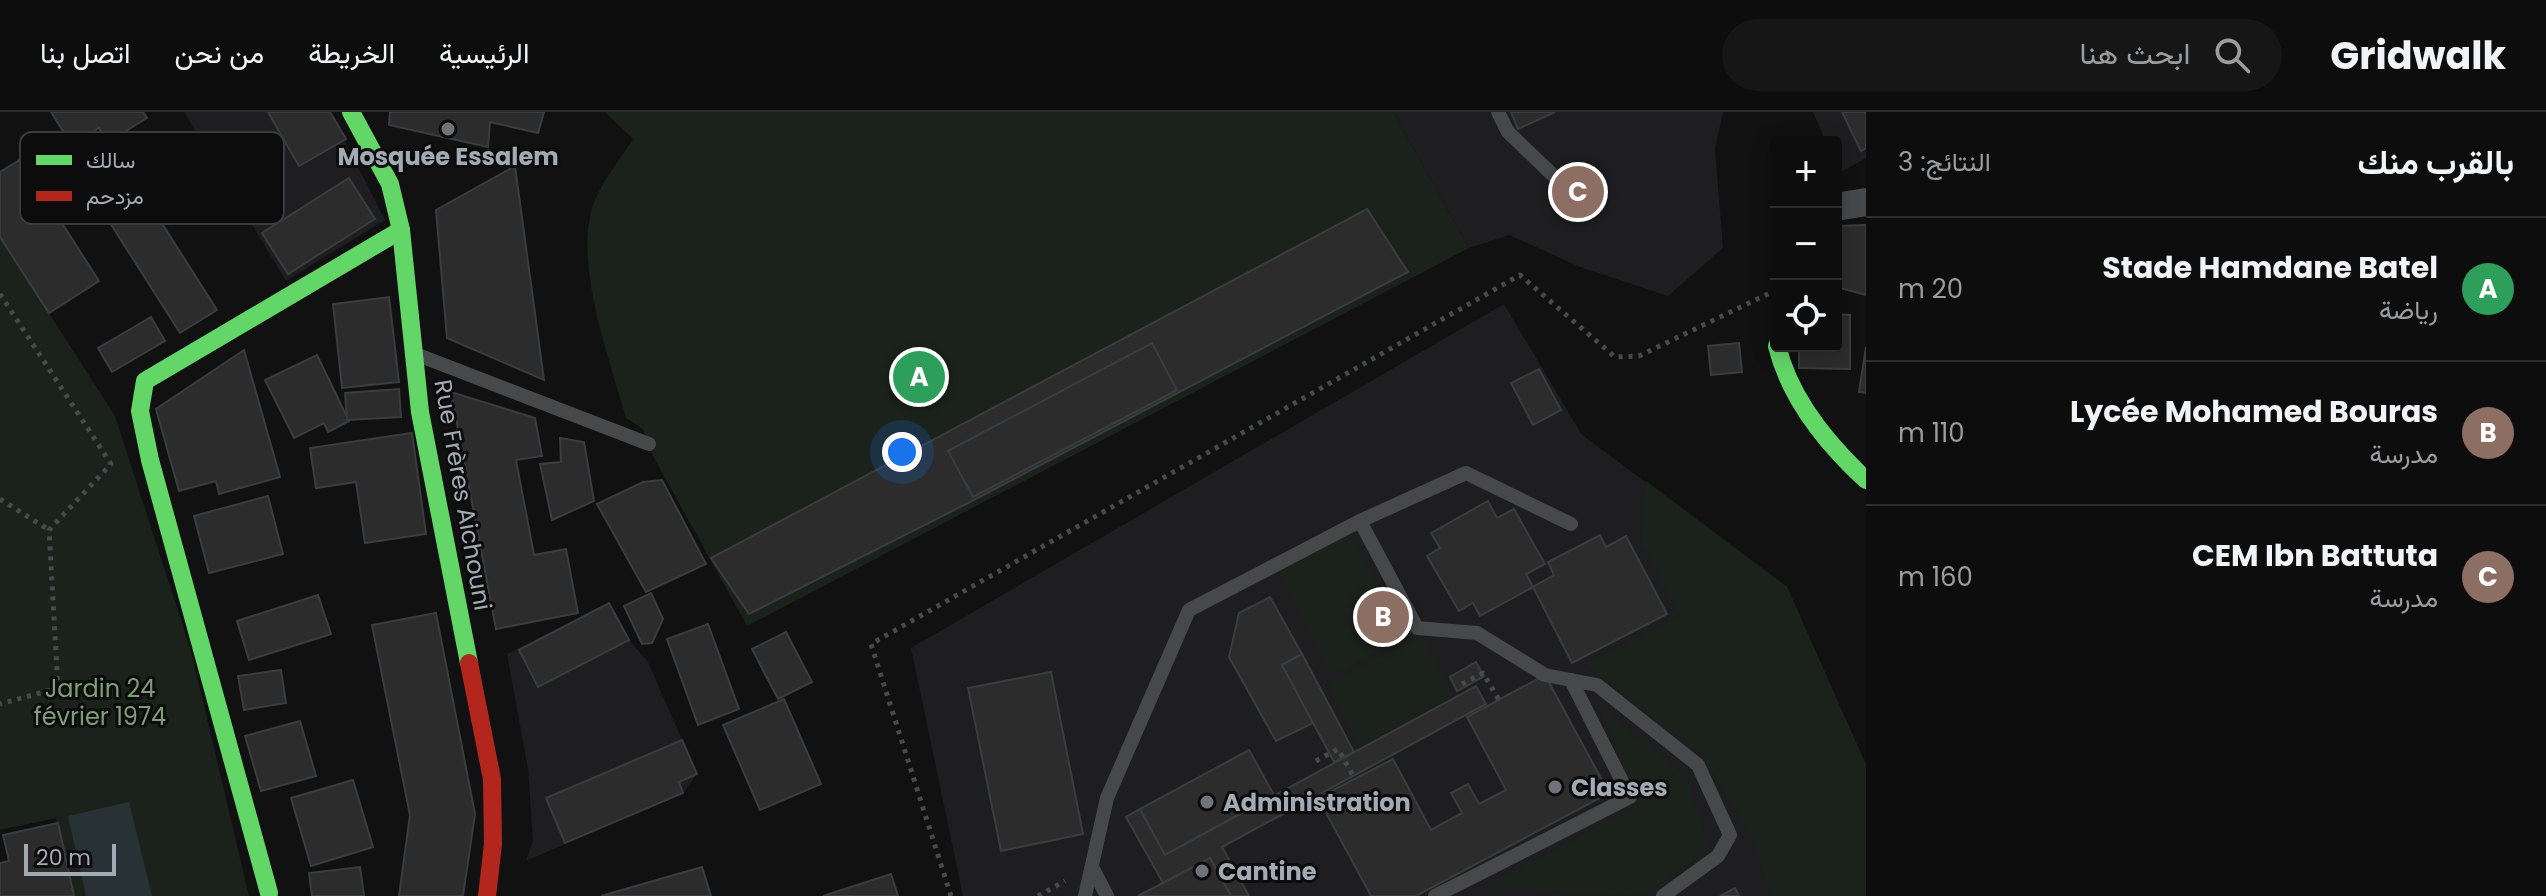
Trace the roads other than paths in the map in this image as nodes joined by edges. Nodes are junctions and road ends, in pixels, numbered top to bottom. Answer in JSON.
{"nodes":[{"id":1,"x":351,"y":112,"type":"edge"},
{"id":2,"x":1498,"y":112,"type":"edge"},
{"id":3,"x":1558,"y":180,"type":"dead end"},
{"id":4,"x":1866,"y":202,"type":"edge"},
{"id":5,"x":1842,"y":206,"type":"edge"},
{"id":6,"x":401,"y":230,"type":"junction"},
{"id":7,"x":1779,"y":352,"type":"edge"},
{"id":8,"x":414,"y":354,"type":"junction"},
{"id":9,"x":649,"y":444,"type":"dead end"},
{"id":10,"x":1866,"y":480,"type":"edge"},
{"id":11,"x":1360,"y":521,"type":"junction"},
{"id":12,"x":1571,"y":524,"type":"dead end"},
{"id":13,"x":1571,"y":680,"type":"junction"},
{"id":14,"x":1092,"y":867,"type":"junction"},
{"id":15,"x":269,"y":893,"type":"dead end"},
{"id":16,"x":487,"y":896,"type":"edge"},
{"id":17,"x":1085,"y":896,"type":"edge"},
{"id":18,"x":1107,"y":896,"type":"edge"},
{"id":19,"x":1435,"y":896,"type":"edge"},
{"id":20,"x":1663,"y":896,"type":"edge"}],
"edges":[{"from":1,"to":6,"type":"street","name":"Rue Frères Aichouni"},
{"from":2,"to":3,"type":"lane"},
{"from":4,"to":5,"type":"street"},
{"from":6,"to":8,"type":"street","name":"Rue Frères Aichouni"},
{"from":6,"to":15,"type":"street"},
{"from":7,"to":10,"type":"street"},
{"from":8,"to":9,"type":"lane"},
{"from":8,"to":16,"type":"street","name":"Rue Frères Aichouni"},
{"from":11,"to":12,"type":"lane"},
{"from":11,"to":13,"type":"lane"},
{"from":11,"to":14,"type":"lane"},
{"from":13,"to":19,"type":"lane"},
{"from":13,"to":20,"type":"lane"},
{"from":14,"to":17,"type":"lane"},
{"from":14,"to":18,"type":"lane"}]}
